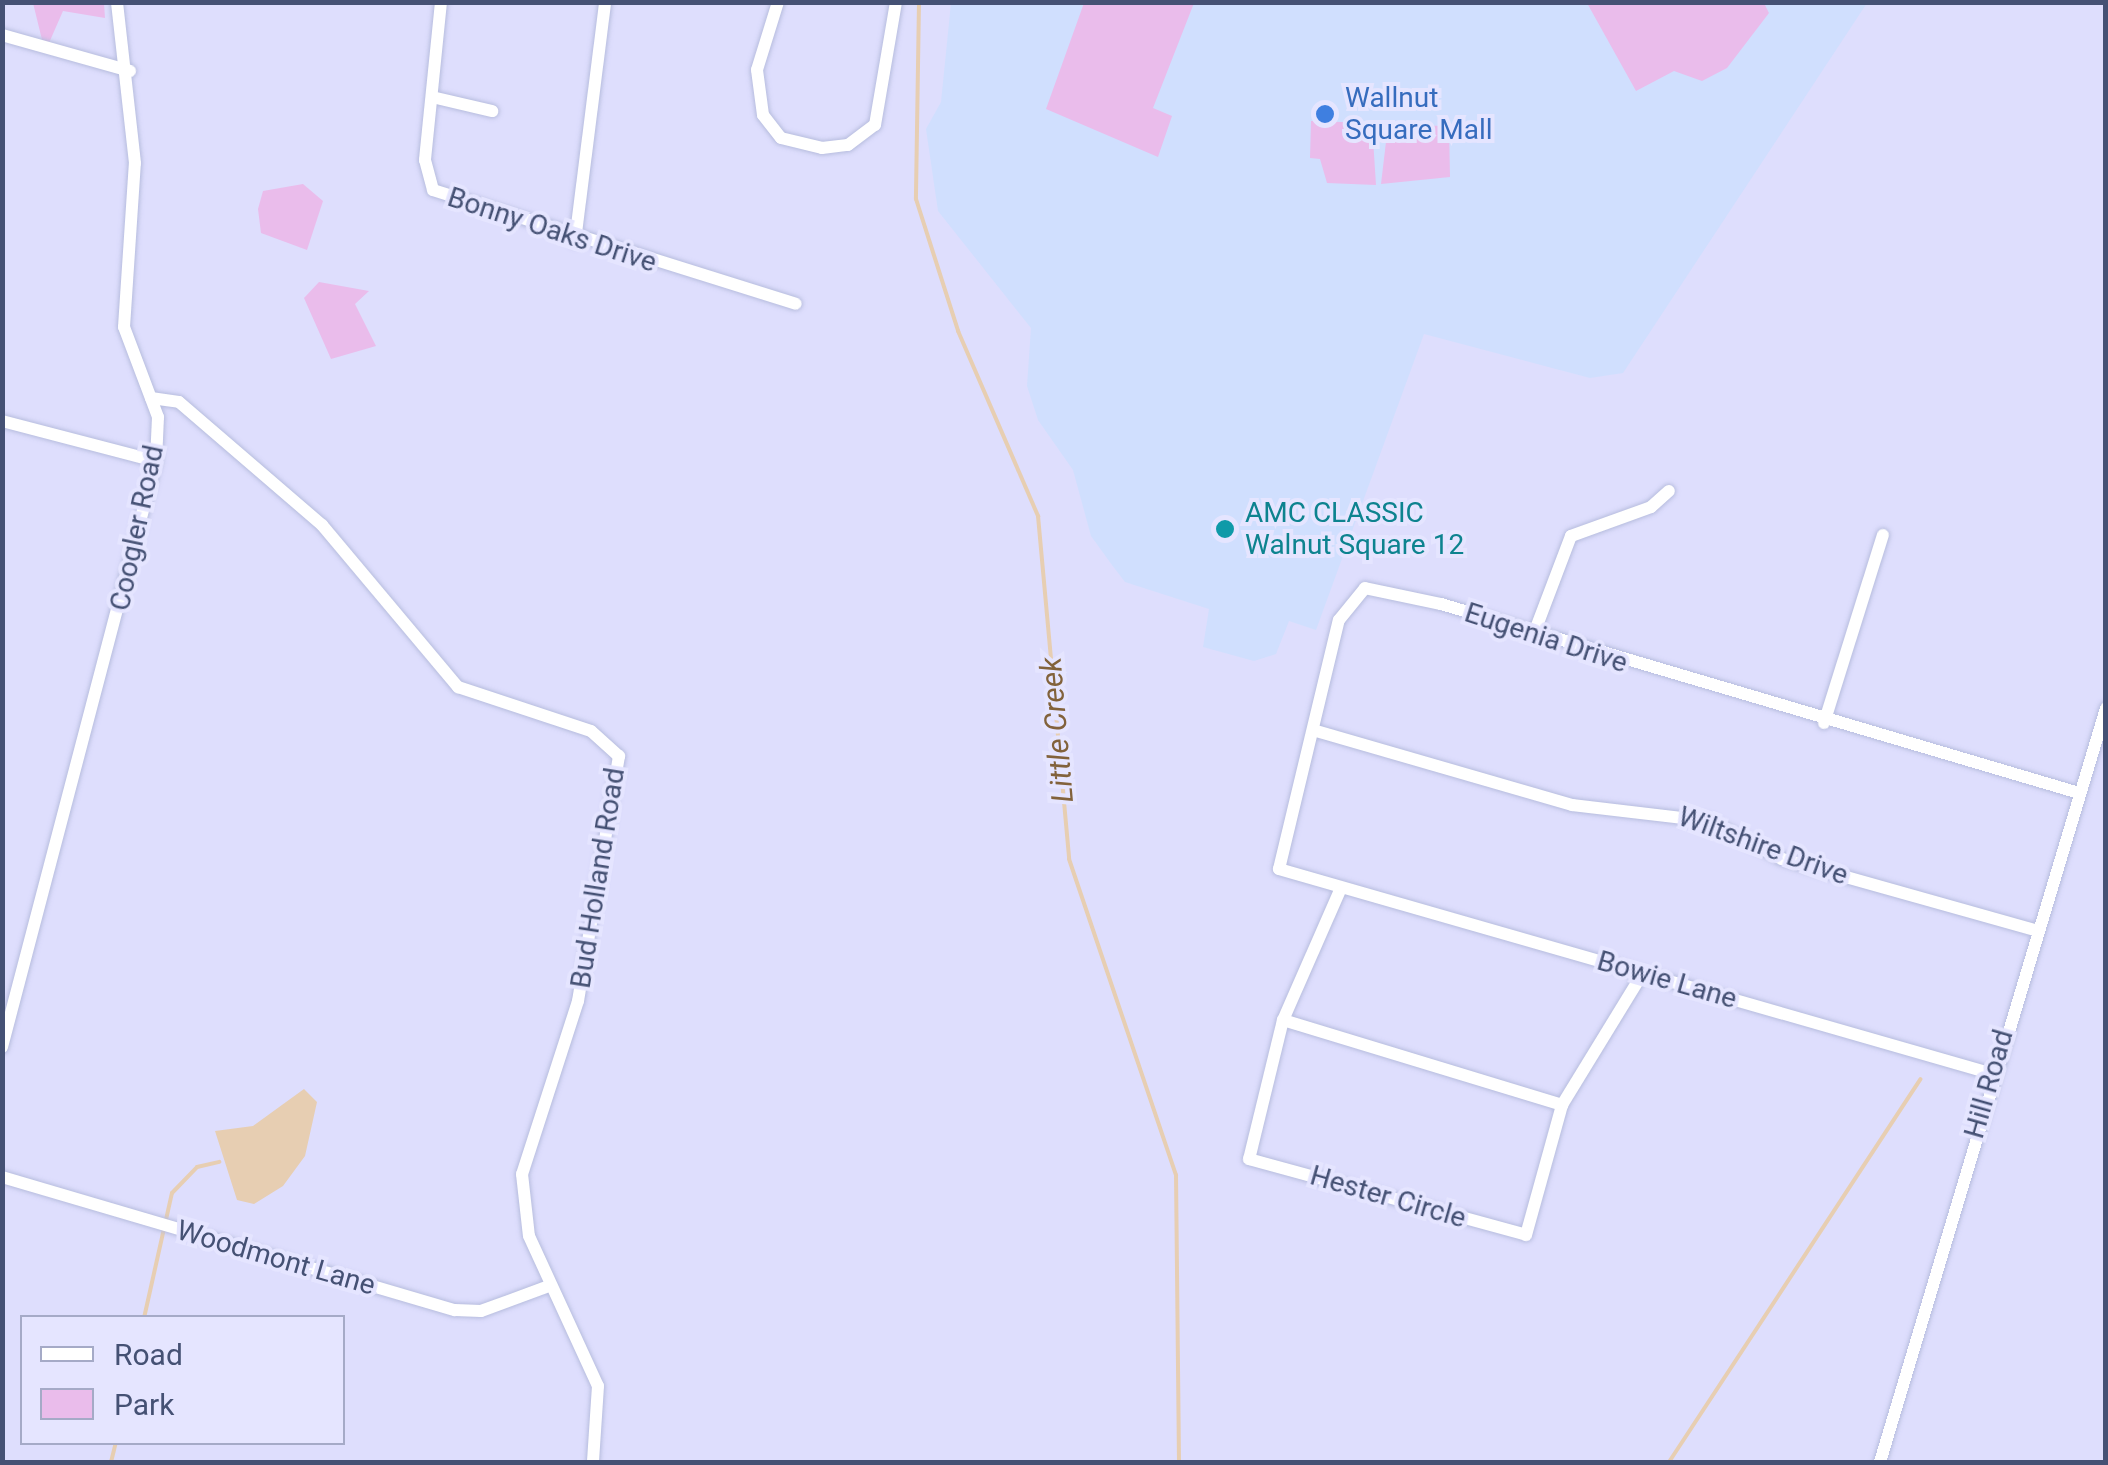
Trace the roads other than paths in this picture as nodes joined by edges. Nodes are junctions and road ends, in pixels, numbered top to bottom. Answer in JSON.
{"nodes":[{"id":1,"x":117,"y":2,"type":"edge"},
{"id":2,"x":441,"y":2,"type":"edge"},
{"id":3,"x":605,"y":2,"type":"edge"},
{"id":4,"x":778,"y":2,"type":"edge"},
{"id":5,"x":896,"y":2,"type":"edge"},
{"id":6,"x":2,"y":34,"type":"edge"},
{"id":7,"x":130,"y":71,"type":"junction"},
{"id":8,"x":432,"y":97,"type":"junction"},
{"id":9,"x":492,"y":110,"type":"dead end"},
{"id":10,"x":575,"y":241,"type":"junction"},
{"id":11,"x":796,"y":304,"type":"dead end"},
{"id":12,"x":150,"y":398,"type":"junction"},
{"id":13,"x":2,"y":421,"type":"edge"},
{"id":14,"x":156,"y":461,"type":"junction"},
{"id":15,"x":1669,"y":491,"type":"dead end"},
{"id":16,"x":1883,"y":535,"type":"dead end"},
{"id":17,"x":1533,"y":636,"type":"junction"},
{"id":18,"x":2106,"y":708,"type":"edge"},
{"id":19,"x":1824,"y":723,"type":"junction"},
{"id":20,"x":1316,"y":731,"type":"junction"},
{"id":21,"x":2080,"y":793,"type":"junction"},
{"id":22,"x":1341,"y":888,"type":"junction"},
{"id":23,"x":2034,"y":930,"type":"junction"},
{"id":24,"x":1643,"y":973,"type":"junction"},
{"id":25,"x":1283,"y":1020,"type":"junction"},
{"id":26,"x":2,"y":1047,"type":"edge"},
{"id":27,"x":1992,"y":1074,"type":"junction"},
{"id":28,"x":1562,"y":1105,"type":"junction"},
{"id":29,"x":2,"y":1177,"type":"edge"},
{"id":30,"x":549,"y":1286,"type":"junction"},
{"id":31,"x":593,"y":1462,"type":"edge"},
{"id":32,"x":1880,"y":1462,"type":"edge"}],
"edges":[{"from":1,"to":7,"type":"street","name":"Coogler Road"},
{"from":2,"to":8,"type":"street","name":"Bonny Oaks Drive"},
{"from":3,"to":10,"type":"street"},
{"from":4,"to":5,"type":"street"},
{"from":6,"to":7,"type":"street"},
{"from":7,"to":12,"type":"street","name":"Coogler Road"},
{"from":8,"to":9,"type":"street"},
{"from":8,"to":10,"type":"street","name":"Bonny Oaks Drive"},
{"from":10,"to":11,"type":"street","name":"Bonny Oaks Drive"},
{"from":12,"to":14,"type":"street","name":"Coogler Road"},
{"from":12,"to":30,"type":"street","name":"Bud Holland Road"},
{"from":13,"to":14,"type":"street"},
{"from":14,"to":26,"type":"street","name":"Coogler Road"},
{"from":15,"to":17,"type":"street"},
{"from":16,"to":19,"type":"street"},
{"from":17,"to":19,"type":"street","name":"Eugenia Drive"},
{"from":17,"to":20,"type":"street","name":"Eugenia Drive"},
{"from":18,"to":21,"type":"street","name":"Hill Road"},
{"from":19,"to":21,"type":"street","name":"Eugenia Drive"},
{"from":20,"to":22,"type":"street","name":"Eugenia Drive"},
{"from":20,"to":23,"type":"street","name":"Wiltshire Drive"},
{"from":21,"to":23,"type":"street","name":"Hill Road"},
{"from":22,"to":24,"type":"street","name":"Bowie Lane"},
{"from":22,"to":25,"type":"street","name":"Hester Circle"},
{"from":23,"to":27,"type":"street","name":"Hill Road"},
{"from":24,"to":27,"type":"street","name":"Bowie Lane"},
{"from":24,"to":28,"type":"street","name":"Hester Circle"},
{"from":25,"to":28,"type":"street"},
{"from":25,"to":28,"type":"street","name":"Hester Circle"},
{"from":27,"to":32,"type":"street","name":"Hill Road"},
{"from":29,"to":30,"type":"street","name":"Woodmont Lane"},
{"from":30,"to":31,"type":"street","name":"Bud Holland Road"}]}
